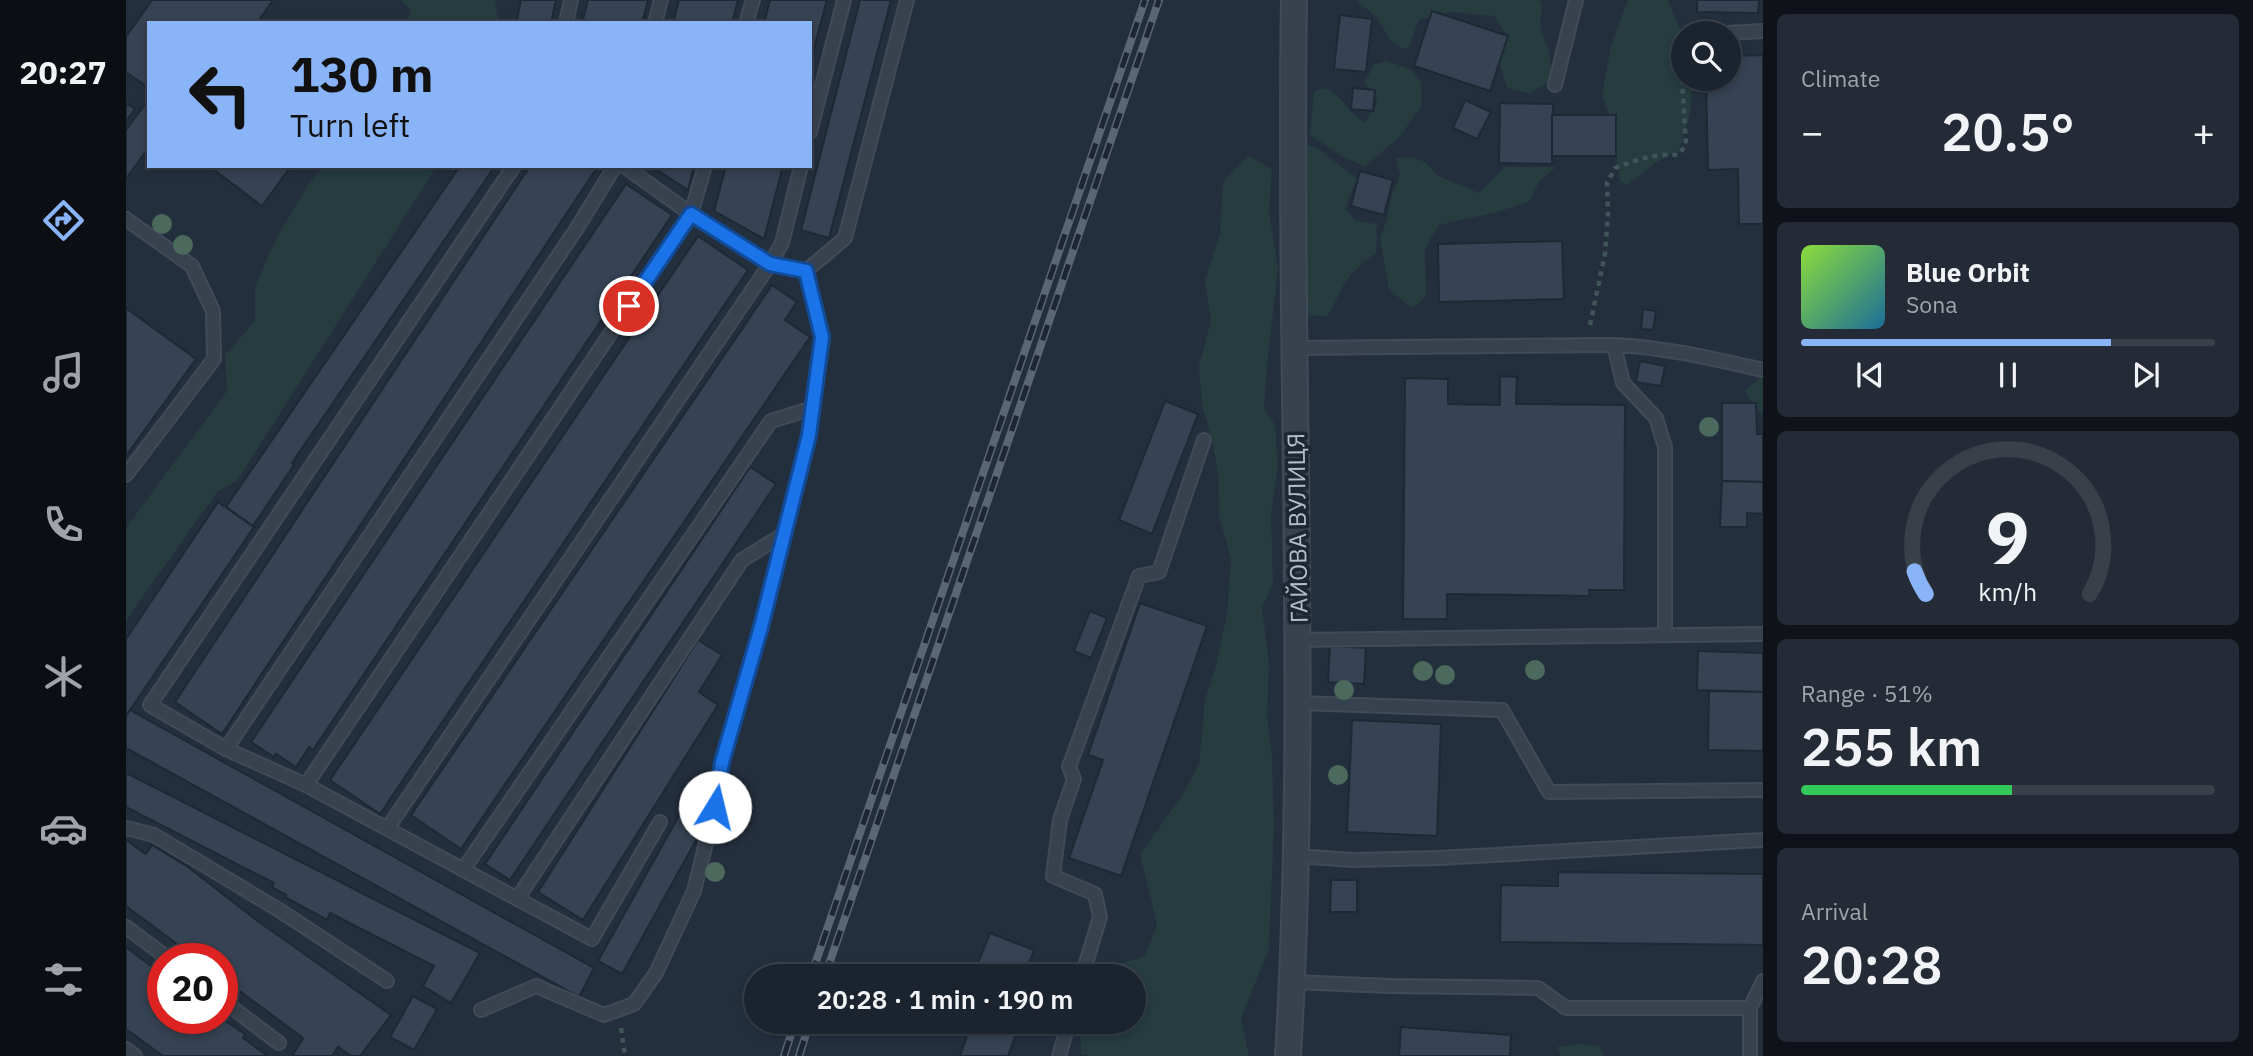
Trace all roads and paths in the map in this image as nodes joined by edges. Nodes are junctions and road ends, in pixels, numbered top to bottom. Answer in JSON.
{"nodes":[{"id":1,"x":571,"y":0,"type":"edge"},
{"id":2,"x":661,"y":0,"type":"edge"},
{"id":3,"x":753,"y":0,"type":"edge"},
{"id":4,"x":844,"y":0,"type":"edge"},
{"id":5,"x":907,"y":0,"type":"edge"},
{"id":6,"x":1294,"y":0,"type":"edge"},
{"id":7,"x":1576,"y":0,"type":"edge"},
{"id":8,"x":566,"y":21,"type":"edge"},
{"id":9,"x":656,"y":21,"type":"edge"},
{"id":10,"x":747,"y":21,"type":"edge"},
{"id":11,"x":1763,"y":32,"type":"edge"},
{"id":12,"x":1741,"y":33,"type":"edge"},
{"id":13,"x":1555,"y":85,"type":"dead end"},
{"id":14,"x":1683,"y":91,"type":"edge"},
{"id":15,"x":812,"y":124,"type":"edge"},
{"id":16,"x":513,"y":168,"type":"edge"},
{"id":17,"x":614,"y":168,"type":"edge"},
{"id":18,"x":627,"y":168,"type":"edge"},
{"id":19,"x":704,"y":168,"type":"edge"},
{"id":20,"x":801,"y":168,"type":"edge"},
{"id":21,"x":691,"y":214,"type":"junction"},
{"id":22,"x":126,"y":219,"type":"edge"},
{"id":23,"x":770,"y":264,"type":"junction"},
{"id":24,"x":806,"y":271,"type":"junction"},
{"id":25,"x":1614,"y":345,"type":"junction"},
{"id":26,"x":1586,"y":346,"type":"junction"},
{"id":27,"x":1294,"y":348,"type":"junction"},
{"id":28,"x":1763,"y":370,"type":"edge"},
{"id":29,"x":813,"y":408,"type":"junction"},
{"id":30,"x":1204,"y":440,"type":"dead end"},
{"id":31,"x":126,"y":475,"type":"edge"},
{"id":32,"x":783,"y":534,"type":"junction"},
{"id":33,"x":1665,"y":633,"type":"junction"},
{"id":34,"x":1763,"y":634,"type":"edge"},
{"id":35,"x":1298,"y":640,"type":"junction"},
{"id":36,"x":1298,"y":703,"type":"junction"},
{"id":37,"x":226,"y":749,"type":"junction"},
{"id":38,"x":306,"y":785,"type":"junction"},
{"id":39,"x":1763,"y":790,"type":"edge"},
{"id":40,"x":660,"y":822,"type":"dead end"},
{"id":41,"x":126,"y":828,"type":"edge"},
{"id":42,"x":387,"y":829,"type":"junction"},
{"id":43,"x":1763,"y":840,"type":"edge"},
{"id":44,"x":1297,"y":856,"type":"junction"},
{"id":45,"x":463,"y":870,"type":"junction"},
{"id":46,"x":517,"y":899,"type":"junction"},
{"id":47,"x":126,"y":927,"type":"edge"},
{"id":48,"x":148,"y":943,"type":"edge"},
{"id":49,"x":1086,"y":964,"type":"edge"},
{"id":50,"x":387,"y":981,"type":"dead end"},
{"id":51,"x":1763,"y":981,"type":"edge"},
{"id":52,"x":1292,"y":982,"type":"junction"},
{"id":53,"x":1750,"y":1009,"type":"junction"},
{"id":54,"x":481,"y":1010,"type":"dead end"},
{"id":55,"x":238,"y":1012,"type":"edge"},
{"id":56,"x":1065,"y":1034,"type":"edge"},
{"id":57,"x":279,"y":1042,"type":"dead end"},
{"id":58,"x":126,"y":1049,"type":"edge"},
{"id":59,"x":135,"y":1056,"type":"edge"},
{"id":60,"x":1059,"y":1056,"type":"edge"},
{"id":61,"x":1287,"y":1056,"type":"edge"},
{"id":62,"x":1750,"y":1056,"type":"edge"}],
"edges":[{"from":1,"to":8,"type":"lane"},
{"from":2,"to":9,"type":"lane"},
{"from":3,"to":10,"type":"lane"},
{"from":4,"to":15,"type":"lane"},
{"from":5,"to":24,"type":"lane"},
{"from":6,"to":27,"type":"street","name":"ГАЙОВА ВУЛИЦЯ"},
{"from":7,"to":13,"type":"lane"},
{"from":11,"to":12,"type":"lane"},
{"from":14,"to":26,"type":"path"},
{"from":16,"to":37,"type":"lane"},
{"from":17,"to":37,"type":"lane"},
{"from":18,"to":21,"type":"lane"},
{"from":19,"to":21,"type":"lane"},
{"from":20,"to":23,"type":"lane"},
{"from":21,"to":23,"type":"lane"},
{"from":21,"to":38,"type":"lane"},
{"from":22,"to":31,"type":"lane"},
{"from":23,"to":24,"type":"lane"},
{"from":23,"to":42,"type":"lane"},
{"from":24,"to":29,"type":"lane"},
{"from":25,"to":26,"type":"lane"},
{"from":25,"to":28,"type":"lane"},
{"from":25,"to":33,"type":"lane"},
{"from":26,"to":27,"type":"lane"},
{"from":27,"to":35,"type":"street","name":"ГАЙОВА ВУЛИЦЯ"},
{"from":29,"to":32,"type":"lane"},
{"from":29,"to":45,"type":"lane"},
{"from":30,"to":49,"type":"lane"},
{"from":32,"to":46,"type":"lane"},
{"from":32,"to":54,"type":"lane"},
{"from":33,"to":34,"type":"lane"},
{"from":33,"to":35,"type":"lane"},
{"from":35,"to":36,"type":"street","name":"ГАЙОВА ВУЛИЦЯ"},
{"from":36,"to":39,"type":"lane"},
{"from":36,"to":44,"type":"street","name":"ГАЙОВА ВУЛИЦЯ"},
{"from":37,"to":38,"type":"lane"},
{"from":38,"to":42,"type":"lane"},
{"from":40,"to":46,"type":"lane"},
{"from":41,"to":50,"type":"lane"},
{"from":42,"to":45,"type":"lane"},
{"from":43,"to":44,"type":"lane"},
{"from":44,"to":52,"type":"street","name":"ГАЙОВА ВУЛИЦЯ"},
{"from":45,"to":46,"type":"lane"},
{"from":47,"to":48,"type":"lane"},
{"from":51,"to":53,"type":"lane"},
{"from":52,"to":53,"type":"lane"},
{"from":52,"to":61,"type":"street","name":"ГАЙОВА ВУЛИЦЯ"},
{"from":53,"to":62,"type":"lane"},
{"from":55,"to":57,"type":"lane"},
{"from":56,"to":60,"type":"lane"},
{"from":58,"to":59,"type":"lane"}]}
